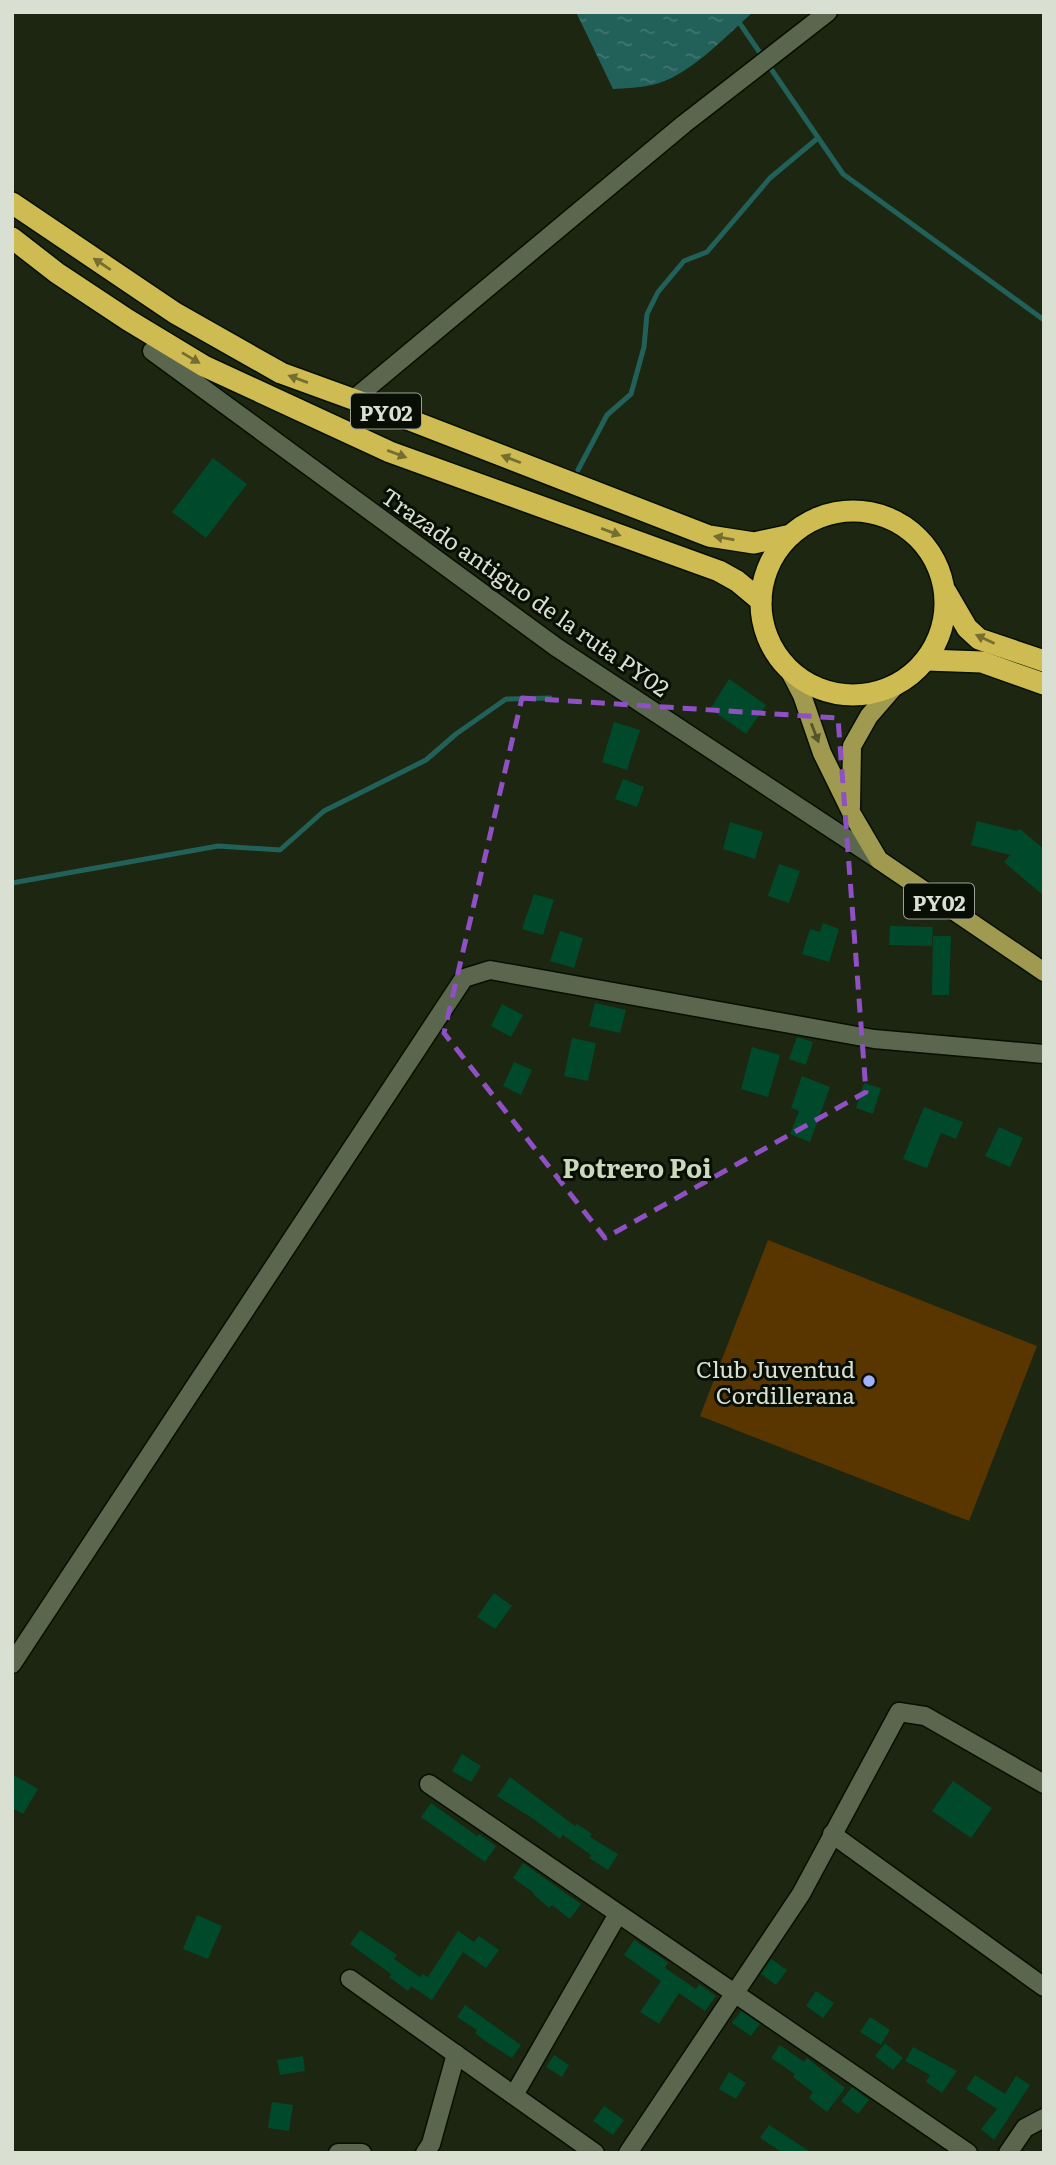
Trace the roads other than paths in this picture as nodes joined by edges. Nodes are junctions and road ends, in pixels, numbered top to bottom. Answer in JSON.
{"nodes":[{"id":1,"x":828,"y":12,"type":"edge"},
{"id":2,"x":12,"y":203,"type":"edge"},
{"id":3,"x":12,"y":238,"type":"edge"},
{"id":4,"x":152,"y":351,"type":"dead end"},
{"id":5,"x":354,"y":399,"type":"junction"},
{"id":6,"x":791,"y":535,"type":"junction"},
{"id":7,"x":946,"y":592,"type":"junction"},
{"id":8,"x":761,"y":601,"type":"junction"},
{"id":9,"x":927,"y":660,"type":"junction"},
{"id":10,"x":1044,"y":661,"type":"edge"},
{"id":11,"x":789,"y":670,"type":"junction"},
{"id":12,"x":1044,"y":684,"type":"edge"},
{"id":13,"x":895,"y":687,"type":"junction"},
{"id":14,"x":852,"y":814,"type":"junction"},
{"id":15,"x":879,"y":860,"type":"junction"},
{"id":16,"x":1044,"y":972,"type":"edge"},
{"id":17,"x":1044,"y":1054,"type":"edge"},
{"id":18,"x":12,"y":1664,"type":"edge"},
{"id":19,"x":429,"y":1784,"type":"dead end"},
{"id":20,"x":1044,"y":1784,"type":"edge"},
{"id":21,"x":832,"y":1834,"type":"junction"},
{"id":22,"x":618,"y":1914,"type":"junction"},
{"id":23,"x":350,"y":1979,"type":"dead end"},
{"id":24,"x":1044,"y":1987,"type":"edge"},
{"id":25,"x":734,"y":1993,"type":"junction"},
{"id":26,"x":457,"y":2054,"type":"junction"},
{"id":27,"x":514,"y":2095,"type":"junction"},
{"id":28,"x":1044,"y":2118,"type":"edge"},
{"id":29,"x":338,"y":2153,"type":"edge"},
{"id":30,"x":362,"y":2153,"type":"edge"},
{"id":31,"x":425,"y":2153,"type":"edge"},
{"id":32,"x":595,"y":2153,"type":"edge"},
{"id":33,"x":628,"y":2153,"type":"edge"},
{"id":34,"x":968,"y":2153,"type":"edge"},
{"id":35,"x":1008,"y":2153,"type":"edge"}],
"edges":[{"from":1,"to":5,"type":"street"},
{"from":5,"to":2,"type":"highway","number":"PY02","one_way":true},
{"from":3,"to":8,"type":"highway","number":"PY02","one_way":true},
{"from":4,"to":15,"type":"street","name":"Trazado antiguo de la ruta PY02"},
{"from":6,"to":5,"type":"highway","number":"PY02","one_way":true},
{"from":6,"to":7,"type":"highway","number":"PY02"},
{"from":6,"to":8,"type":"highway","number":"PY02"},
{"from":7,"to":9,"type":"highway","number":"PY02"},
{"from":10,"to":7,"type":"highway","number":"PY02","one_way":true},
{"from":8,"to":11,"type":"highway","number":"PY02"},
{"from":9,"to":12,"type":"highway"},
{"from":9,"to":13,"type":"highway","number":"PY02"},
{"from":11,"to":13,"type":"highway","number":"PY02"},
{"from":11,"to":14,"type":"main road","one_way":true},
{"from":13,"to":14,"type":"main road"},
{"from":14,"to":15,"type":"main road","number":"PY02"},
{"from":15,"to":16,"type":"main road","number":"PY02"},
{"from":17,"to":18,"type":"street"},
{"from":19,"to":22,"type":"street"},
{"from":20,"to":21,"type":"street"},
{"from":21,"to":24,"type":"street"},
{"from":21,"to":25,"type":"street"},
{"from":22,"to":25,"type":"street"},
{"from":22,"to":27,"type":"street"},
{"from":23,"to":26,"type":"street"},
{"from":25,"to":33,"type":"street"},
{"from":25,"to":34,"type":"street"},
{"from":26,"to":27,"type":"street"},
{"from":26,"to":31,"type":"street"},
{"from":27,"to":32,"type":"street"},
{"from":28,"to":35,"type":"street"},
{"from":29,"to":30,"type":"street"}]}
